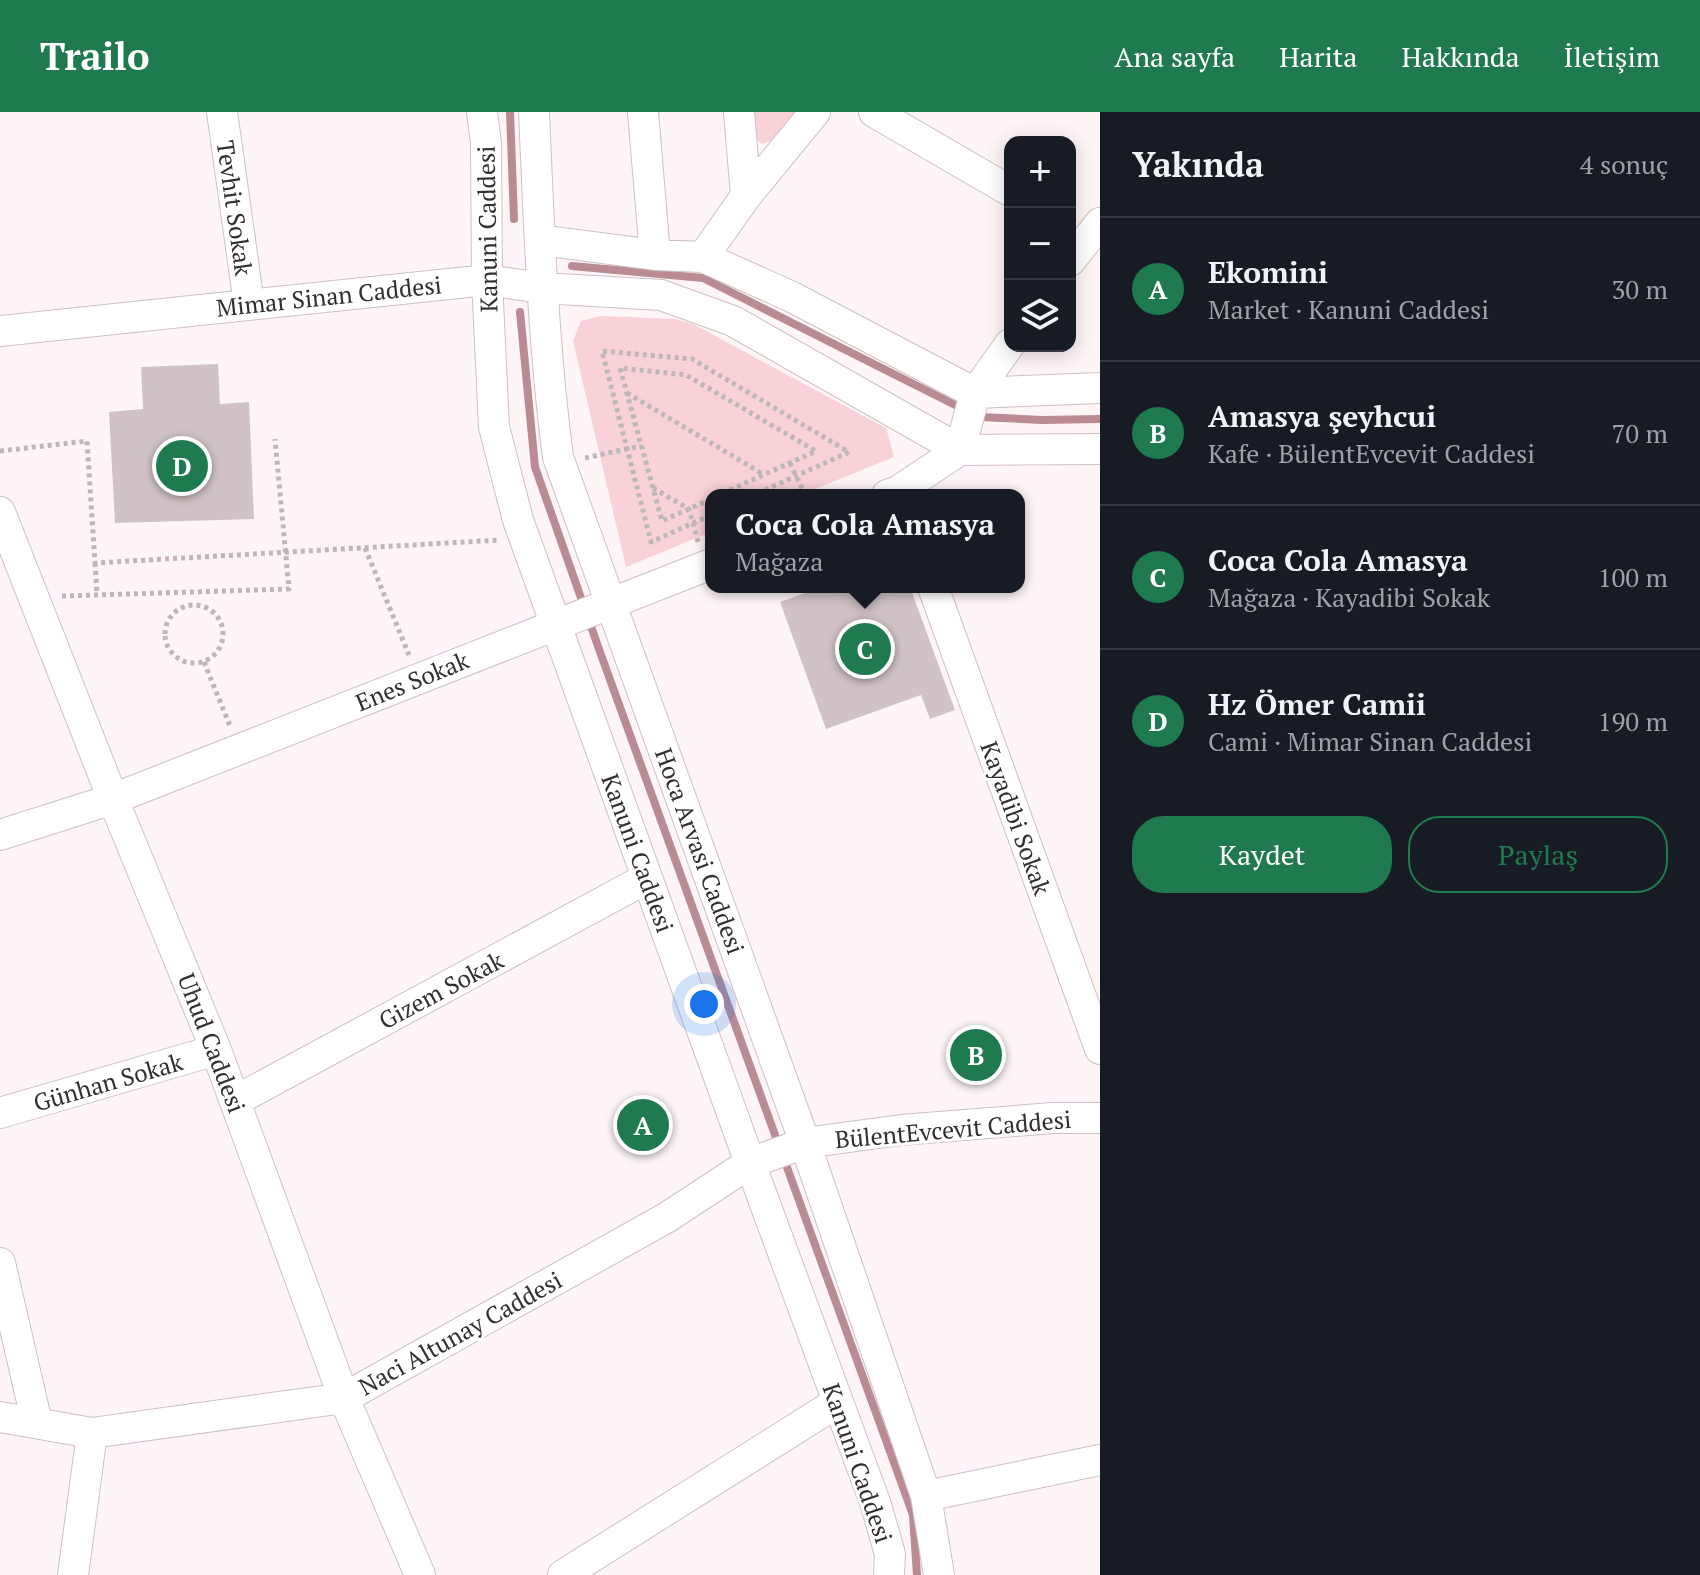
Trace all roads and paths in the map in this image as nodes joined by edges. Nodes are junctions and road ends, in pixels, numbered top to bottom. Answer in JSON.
{"nodes":[{"id":1,"x":222,"y":112,"type":"edge"},
{"id":2,"x":482,"y":112,"type":"edge"},
{"id":3,"x":534,"y":112,"type":"edge"},
{"id":4,"x":643,"y":112,"type":"edge"},
{"id":5,"x":739,"y":112,"type":"edge"},
{"id":6,"x":815,"y":112,"type":"edge"},
{"id":7,"x":874,"y":112,"type":"edge"},
{"id":8,"x":1004,"y":188,"type":"edge"},
{"id":9,"x":746,"y":196,"type":"junction"},
{"id":10,"x":1086,"y":229,"type":"edge"},
{"id":11,"x":540,"y":240,"type":"junction"},
{"id":12,"x":1076,"y":249,"type":"edge"},
{"id":13,"x":655,"y":255,"type":"junction"},
{"id":14,"x":703,"y":257,"type":"junction"},
{"id":15,"x":487,"y":280,"type":"junction"},
{"id":16,"x":542,"y":288,"type":"junction"},
{"id":17,"x":249,"y":304,"type":"junction"},
{"id":18,"x":0,"y":331,"type":"edge"},
{"id":19,"x":1004,"y":352,"type":"edge"},
{"id":20,"x":1100,"y":388,"type":"edge"},
{"id":21,"x":627,"y":393,"type":"junction"},
{"id":22,"x":975,"y":393,"type":"junction"},
{"id":23,"x":275,"y":439,"type":"dead end"},
{"id":24,"x":641,"y":446,"type":"junction"},
{"id":25,"x":627,"y":449,"type":"junction"},
{"id":26,"x":1100,"y":449,"type":"edge"},
{"id":27,"x":960,"y":450,"type":"junction"},
{"id":28,"x":0,"y":451,"type":"edge"},
{"id":29,"x":560,"y":463,"type":"junction"},
{"id":30,"x":790,"y":463,"type":"junction"},
{"id":31,"x":764,"y":475,"type":"junction"},
{"id":32,"x":796,"y":476,"type":"junction"},
{"id":33,"x":653,"y":488,"type":"junction"},
{"id":34,"x":732,"y":489,"type":"edge"},
{"id":35,"x":767,"y":489,"type":"edge"},
{"id":36,"x":802,"y":489,"type":"edge"},
{"id":37,"x":902,"y":489,"type":"edge"},
{"id":38,"x":705,"y":502,"type":"edge"},
{"id":39,"x":689,"y":509,"type":"junction"},
{"id":40,"x":0,"y":512,"type":"edge"},
{"id":41,"x":705,"y":518,"type":"edge"},
{"id":42,"x":693,"y":523,"type":"junction"},
{"id":43,"x":525,"y":539,"type":"junction"},
{"id":44,"x":365,"y":548,"type":"junction"},
{"id":45,"x":286,"y":552,"type":"junction"},
{"id":46,"x":705,"y":557,"type":"edge"},
{"id":47,"x":95,"y":563,"type":"junction"},
{"id":48,"x":705,"y":566,"type":"edge"},
{"id":49,"x":187,"y":592,"type":"junction"},
{"id":50,"x":935,"y":593,"type":"edge"},
{"id":51,"x":97,"y":594,"type":"junction"},
{"id":52,"x":33,"y":597,"type":"junction"},
{"id":53,"x":610,"y":603,"type":"junction"},
{"id":54,"x":190,"y":605,"type":"junction"},
{"id":55,"x":555,"y":624,"type":"junction"},
{"id":56,"x":204,"y":662,"type":"junction"},
{"id":57,"x":419,"y":678,"type":"junction"},
{"id":58,"x":239,"y":749,"type":"junction"},
{"id":59,"x":113,"y":799,"type":"junction"},
{"id":60,"x":0,"y":835,"type":"edge"},
{"id":61,"x":647,"y":878,"type":"junction"},
{"id":62,"x":1100,"y":1049,"type":"edge"},
{"id":63,"x":216,"y":1050,"type":"junction"},
{"id":64,"x":235,"y":1101,"type":"junction"},
{"id":65,"x":0,"y":1113,"type":"edge"},
{"id":66,"x":1100,"y":1118,"type":"edge"},
{"id":67,"x":805,"y":1143,"type":"junction"},
{"id":68,"x":750,"y":1163,"type":"junction"},
{"id":69,"x":0,"y":1263,"type":"edge"},
{"id":70,"x":344,"y":1398,"type":"junction"},
{"id":71,"x":838,"y":1402,"type":"junction"},
{"id":72,"x":0,"y":1417,"type":"edge"},
{"id":73,"x":37,"y":1423,"type":"junction"},
{"id":74,"x":92,"y":1433,"type":"junction"},
{"id":75,"x":1100,"y":1460,"type":"edge"},
{"id":76,"x":926,"y":1496,"type":"junction"},
{"id":77,"x":73,"y":1575,"type":"edge"},
{"id":78,"x":420,"y":1575,"type":"edge"},
{"id":79,"x":563,"y":1575,"type":"edge"},
{"id":80,"x":889,"y":1575,"type":"edge"},
{"id":81,"x":939,"y":1575,"type":"edge"}],
"edges":[{"from":1,"to":17,"type":"street","name":"Tevhit Sokak"},
{"from":2,"to":15,"type":"street","name":"Kanuni Caddesi"},
{"from":3,"to":11,"type":"street","name":"Hoca Arvasi Caddesi"},
{"from":4,"to":13,"type":"street"},
{"from":5,"to":9,"type":"street"},
{"from":6,"to":9,"type":"street"},
{"from":7,"to":8,"type":"street"},
{"from":9,"to":14,"type":"street"},
{"from":10,"to":12,"type":"street"},
{"from":11,"to":13,"type":"street"},
{"from":11,"to":16,"type":"street","name":"Hoca Arvasi Caddesi"},
{"from":13,"to":14,"type":"street"},
{"from":14,"to":22,"type":"street"},
{"from":15,"to":16,"type":"street","name":"Mimar Sinan Caddesi"},
{"from":15,"to":17,"type":"street","name":"Mimar Sinan Caddesi"},
{"from":15,"to":43,"type":"street","name":"Kanuni Caddesi"},
{"from":16,"to":27,"type":"street","name":"Mimar Sinan Caddesi"},
{"from":16,"to":29,"type":"street","name":"Hoca Arvasi Caddesi"},
{"from":17,"to":18,"type":"street","name":"Mimar Sinan Caddesi"},
{"from":19,"to":22,"type":"street"},
{"from":20,"to":22,"type":"street"},
{"from":21,"to":24,"type":"path"},
{"from":21,"to":30,"type":"path"},
{"from":21,"to":31,"type":"path"},
{"from":22,"to":27,"type":"street"},
{"from":23,"to":45,"type":"path"},
{"from":24,"to":25,"type":"path"},
{"from":24,"to":33,"type":"path"},
{"from":25,"to":29,"type":"path"},
{"from":25,"to":32,"type":"path"},
{"from":25,"to":42,"type":"path"},
{"from":26,"to":27,"type":"street"},
{"from":27,"to":37,"type":"street"},
{"from":28,"to":47,"type":"path"},
{"from":29,"to":53,"type":"street","name":"Hoca Arvasi Caddesi"},
{"from":30,"to":31,"type":"path"},
{"from":30,"to":32,"type":"path"},
{"from":31,"to":34,"type":"path"},
{"from":32,"to":35,"type":"path"},
{"from":32,"to":36,"type":"path"},
{"from":33,"to":39,"type":"path"},
{"from":33,"to":39,"type":"path"},
{"from":38,"to":39,"type":"path"},
{"from":39,"to":42,"type":"path"},
{"from":40,"to":52,"type":"street","name":"Uhud Caddesi"},
{"from":41,"to":42,"type":"path"},
{"from":42,"to":46,"type":"path"},
{"from":43,"to":44,"type":"path"},
{"from":43,"to":55,"type":"street","name":"Kanuni Caddesi"},
{"from":44,"to":45,"type":"path"},
{"from":44,"to":57,"type":"path"},
{"from":45,"to":47,"type":"path"},
{"from":45,"to":49,"type":"path"},
{"from":47,"to":51,"type":"path"},
{"from":48,"to":53,"type":"street","name":"Enes Sokak"},
{"from":49,"to":51,"type":"path"},
{"from":49,"to":54,"type":"path"},
{"from":50,"to":62,"type":"street","name":"Kayadibi Sokak"},
{"from":51,"to":52,"type":"path"},
{"from":52,"to":59,"type":"street","name":"Uhud Caddesi"},
{"from":53,"to":55,"type":"street","name":"Enes Sokak"},
{"from":53,"to":67,"type":"street","name":"Hoca Arvasi Caddesi"},
{"from":54,"to":56,"type":"path"},
{"from":54,"to":56,"type":"path"},
{"from":55,"to":57,"type":"street","name":"Enes Sokak"},
{"from":55,"to":61,"type":"street","name":"Kanuni Caddesi"},
{"from":56,"to":58,"type":"path"},
{"from":57,"to":58,"type":"street","name":"Enes Sokak"},
{"from":58,"to":59,"type":"street","name":"Enes Sokak"},
{"from":59,"to":60,"type":"street","name":"Enes Sokak"},
{"from":59,"to":63,"type":"street","name":"Uhud Caddesi"},
{"from":61,"to":64,"type":"street","name":"Gizem Sokak"},
{"from":61,"to":68,"type":"street","name":"Kanuni Caddesi"},
{"from":63,"to":64,"type":"street","name":"Uhud Caddesi"},
{"from":63,"to":65,"type":"street","name":"Günhan Sokak"},
{"from":64,"to":70,"type":"street","name":"Uhud Caddesi"},
{"from":66,"to":67,"type":"street","name":"BülentEvcevit Caddesi"},
{"from":67,"to":68,"type":"street","name":"BülentEvcevit Caddesi"},
{"from":67,"to":76,"type":"street","name":"Hoca Arvasi Caddesi"},
{"from":68,"to":70,"type":"street","name":"Naci Altunay Caddesi"},
{"from":68,"to":71,"type":"street","name":"Kanuni Caddesi"},
{"from":69,"to":73,"type":"street"},
{"from":70,"to":74,"type":"street","name":"Naci Altunay Caddesi"},
{"from":70,"to":78,"type":"street","name":"Uhud Caddesi"},
{"from":71,"to":79,"type":"street"},
{"from":71,"to":80,"type":"street","name":"Kanuni Caddesi"},
{"from":72,"to":73,"type":"street","name":"Naci Altunay Caddesi"},
{"from":73,"to":74,"type":"street","name":"Naci Altunay Caddesi"},
{"from":74,"to":77,"type":"street"},
{"from":75,"to":76,"type":"street"},
{"from":76,"to":81,"type":"street","name":"Hoca Arvasi Caddesi"}]}
